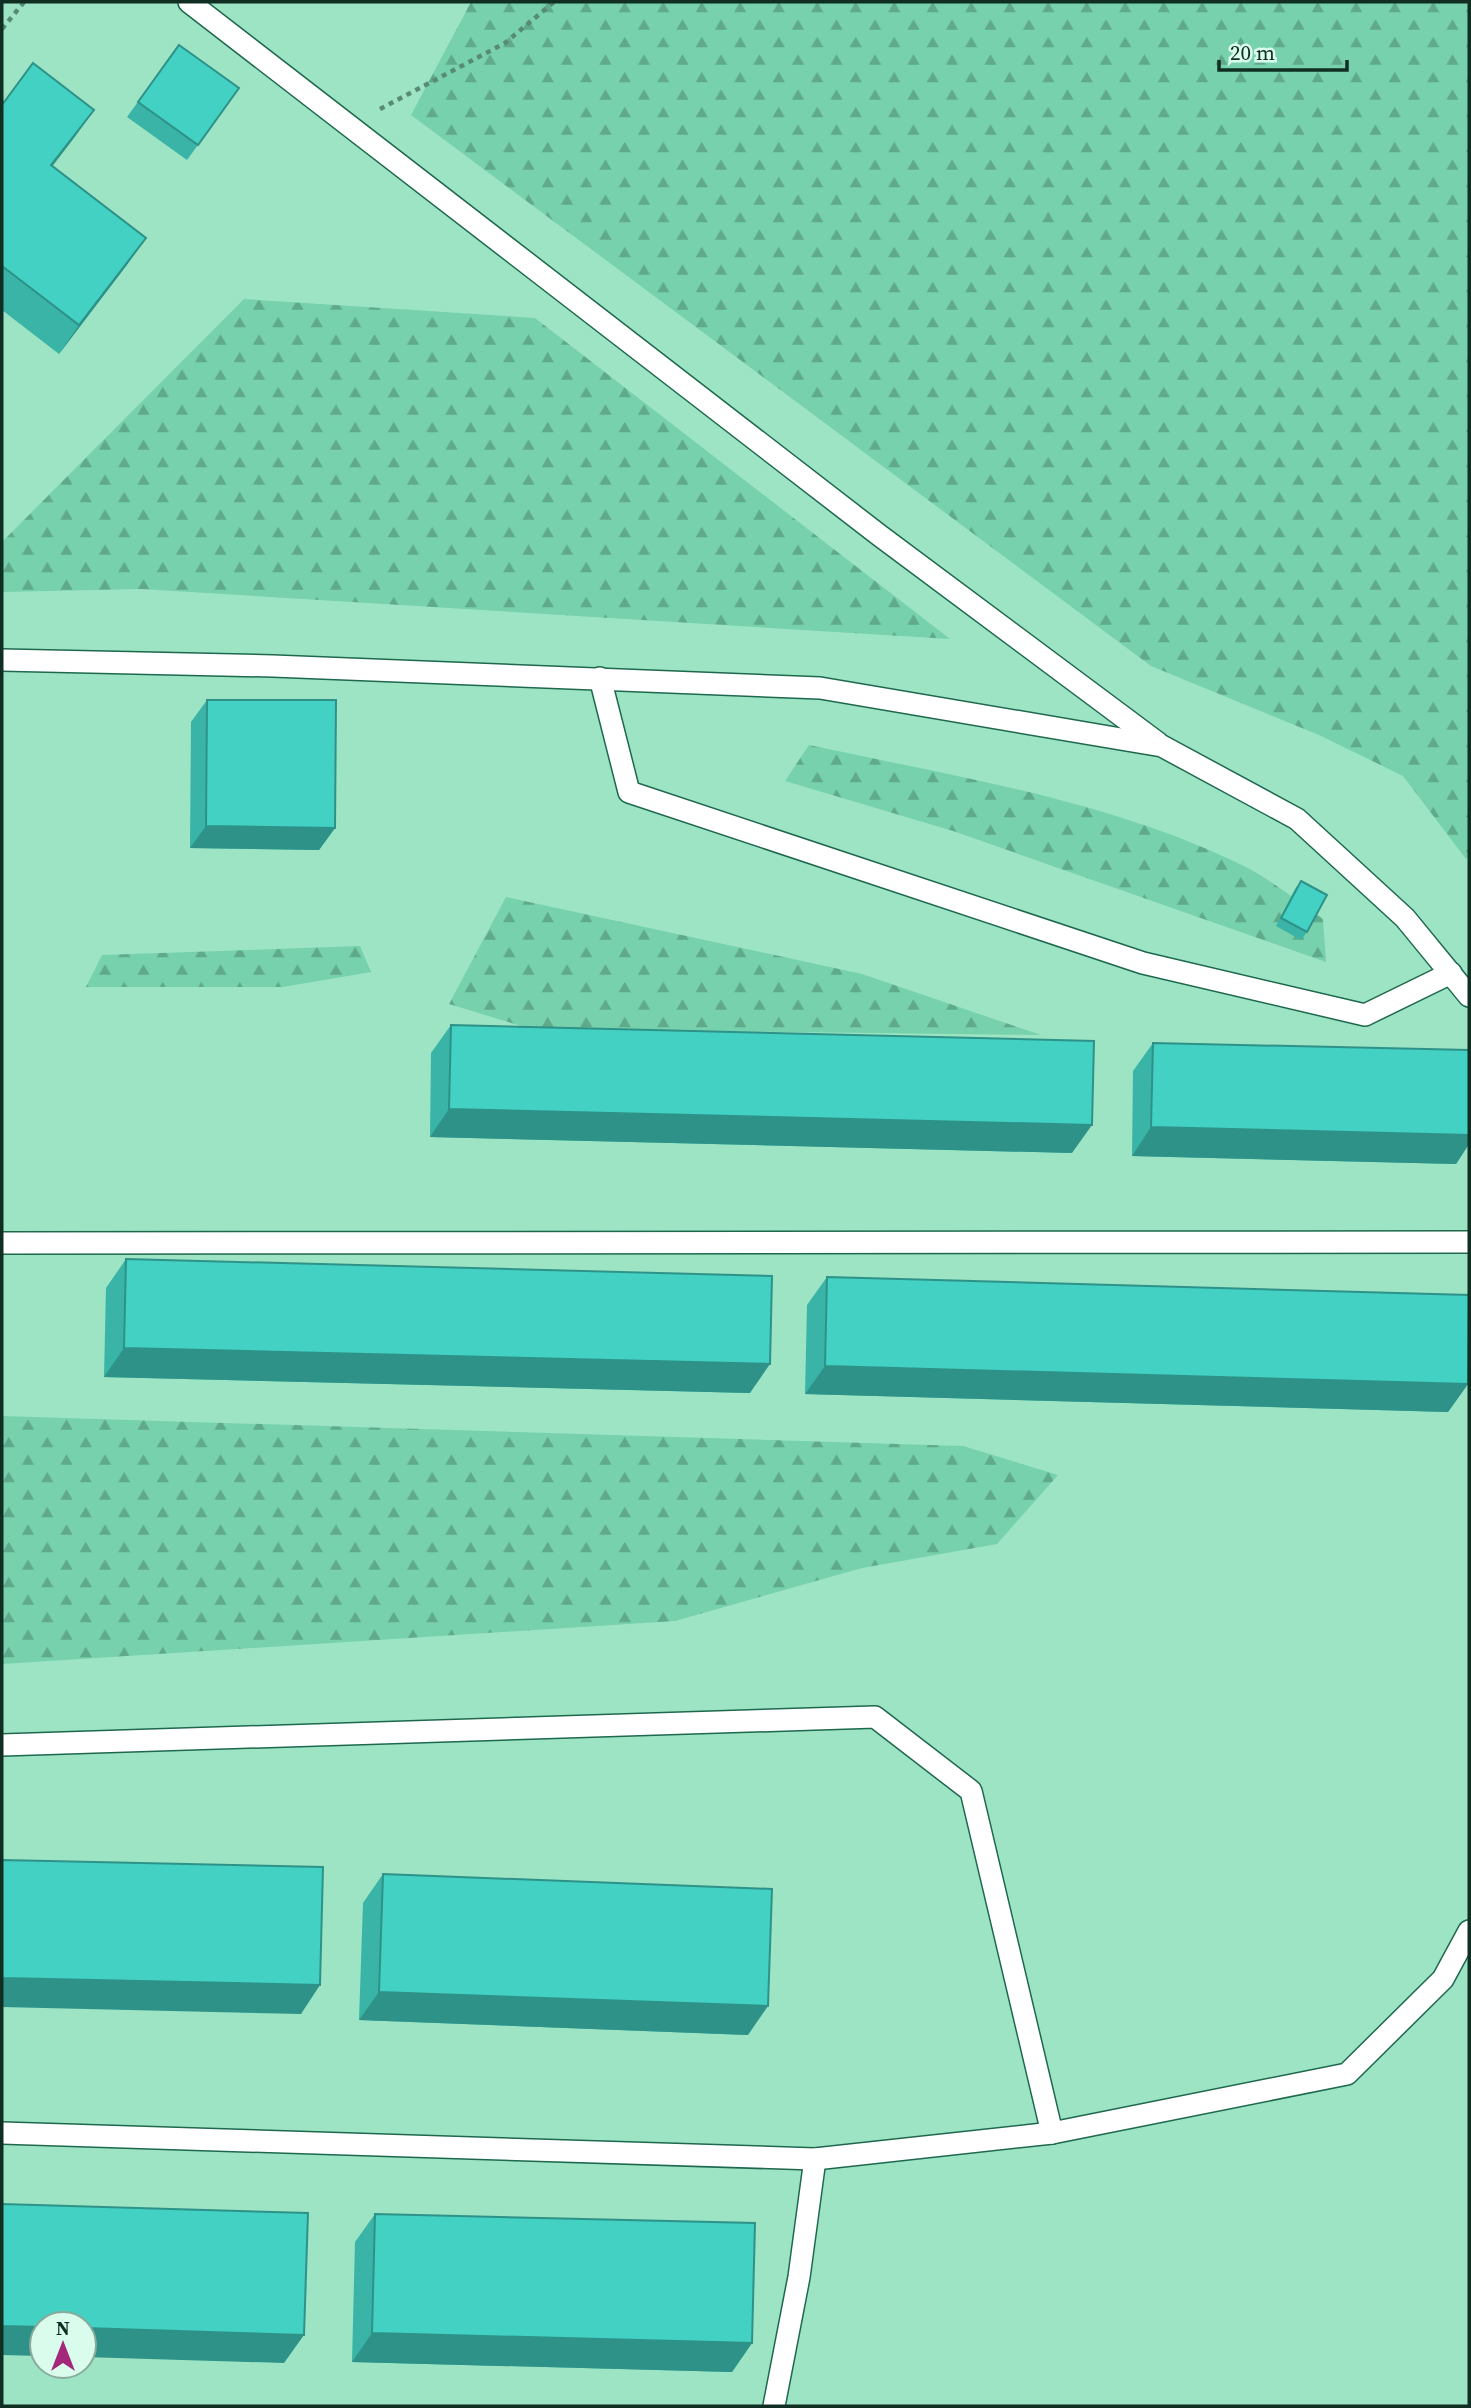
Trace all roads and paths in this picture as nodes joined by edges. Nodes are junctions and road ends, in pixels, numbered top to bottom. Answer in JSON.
{"nodes":[{"id":1,"x":24,"y":2,"type":"edge"},
{"id":2,"x":189,"y":2,"type":"edge"},
{"id":3,"x":554,"y":2,"type":"edge"},
{"id":4,"x":2,"y":29,"type":"edge"},
{"id":5,"x":347,"y":123,"type":"junction"},
{"id":6,"x":2,"y":660,"type":"edge"},
{"id":7,"x":600,"y":678,"type":"junction"},
{"id":8,"x":1162,"y":746,"type":"junction"},
{"id":9,"x":1451,"y":973,"type":"junction"},
{"id":10,"x":1469,"y":996,"type":"edge"},
{"id":11,"x":1469,"y":1242,"type":"edge"},
{"id":12,"x":2,"y":1243,"type":"edge"},
{"id":13,"x":2,"y":1745,"type":"edge"},
{"id":14,"x":1469,"y":1931,"type":"edge"},
{"id":15,"x":2,"y":2133,"type":"edge"},
{"id":16,"x":1052,"y":2133,"type":"junction"},
{"id":17,"x":816,"y":2159,"type":"junction"},
{"id":18,"x":774,"y":2406,"type":"edge"}],
"edges":[{"from":1,"to":4,"type":"path"},
{"from":2,"to":5,"type":"lane"},
{"from":3,"to":5,"type":"path"},
{"from":5,"to":8,"type":"lane"},
{"from":6,"to":7,"type":"lane"},
{"from":7,"to":8,"type":"lane"},
{"from":7,"to":9,"type":"lane"},
{"from":8,"to":9,"type":"lane"},
{"from":9,"to":10,"type":"lane"},
{"from":11,"to":12,"type":"lane"},
{"from":13,"to":16,"type":"lane"},
{"from":14,"to":16,"type":"lane"},
{"from":15,"to":17,"type":"lane"},
{"from":16,"to":17,"type":"lane"},
{"from":17,"to":18,"type":"lane"}]}
